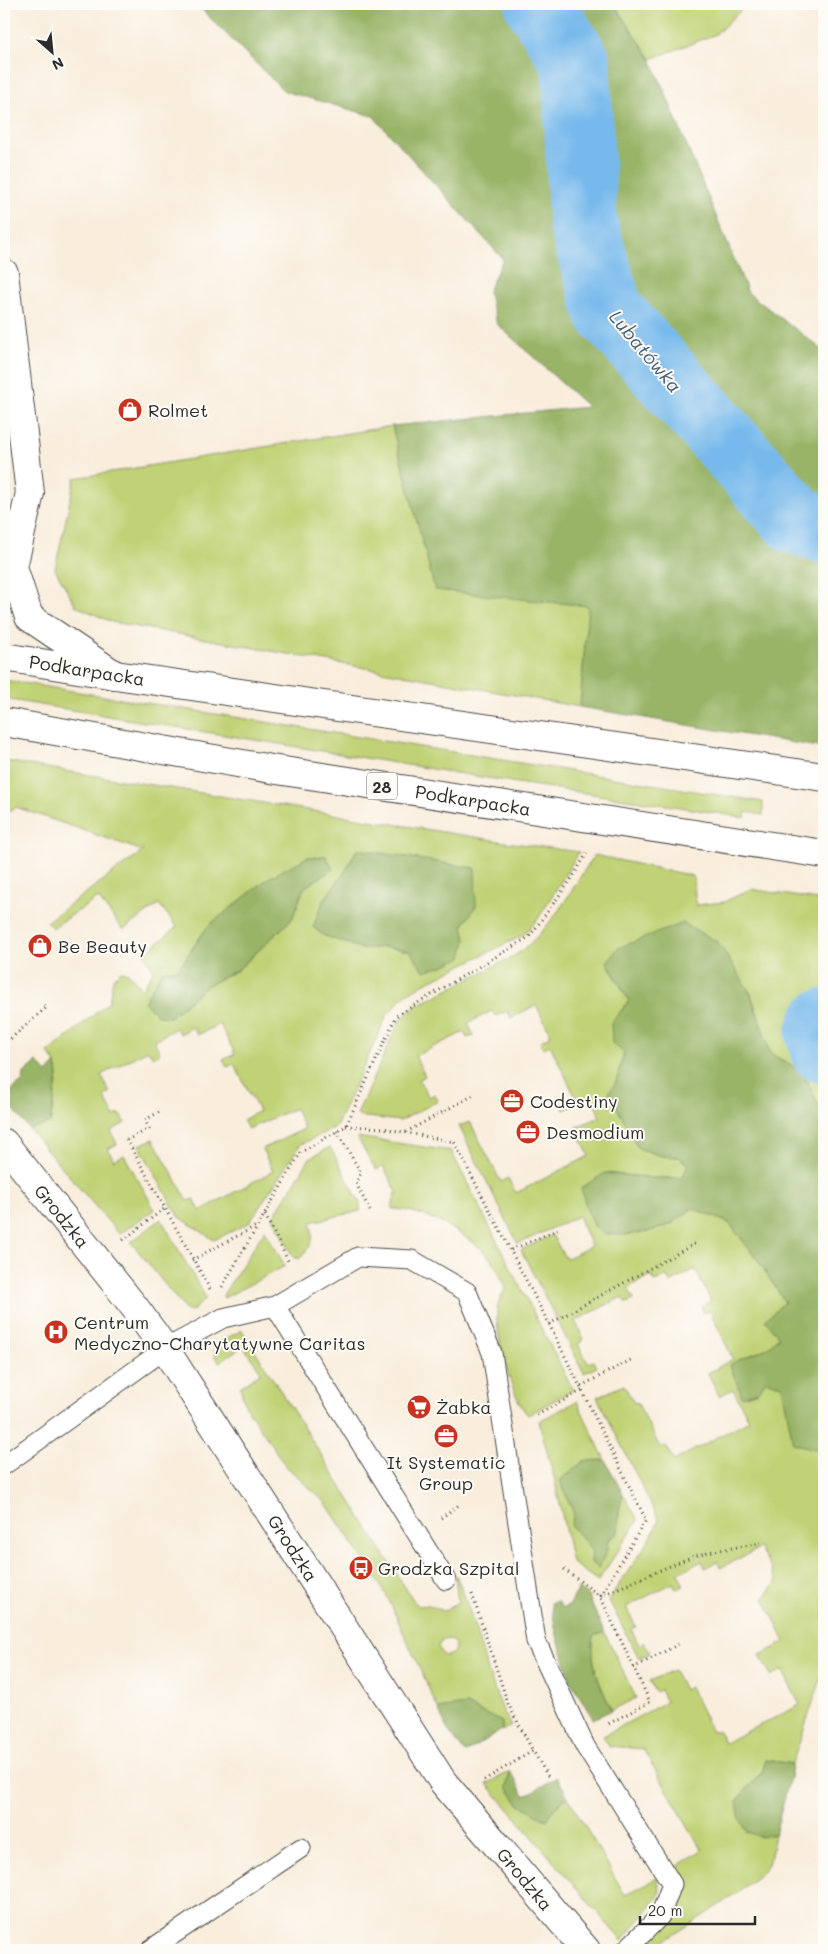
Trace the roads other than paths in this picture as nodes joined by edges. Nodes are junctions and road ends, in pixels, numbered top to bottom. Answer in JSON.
{"nodes":[{"id":1,"x":4,"y":273,"type":"edge"},
{"id":2,"x":8,"y":565,"type":"edge"},
{"id":3,"x":4,"y":657,"type":"edge"},
{"id":4,"x":115,"y":675,"type":"junction"},
{"id":5,"x":4,"y":722,"type":"edge"},
{"id":6,"x":824,"y":777,"type":"edge"},
{"id":7,"x":824,"y":854,"type":"edge"},
{"id":8,"x":4,"y":1143,"type":"edge"},
{"id":9,"x":275,"y":1306,"type":"junction"},
{"id":10,"x":165,"y":1349,"type":"junction"},
{"id":11,"x":4,"y":1465,"type":"edge"},
{"id":12,"x":446,"y":1580,"type":"dead end"},
{"id":13,"x":301,"y":1848,"type":"dead end"},
{"id":14,"x":150,"y":1950,"type":"edge"},
{"id":15,"x":586,"y":1950,"type":"edge"},
{"id":16,"x":626,"y":1950,"type":"edge"}],
"edges":[{"from":1,"to":2,"type":"main road"},
{"from":2,"to":4,"type":"main road"},
{"from":3,"to":4,"type":"main road","name":"Podkarpacka"},
{"from":4,"to":6,"type":"main road","name":"Podkarpacka"},
{"from":5,"to":7,"type":"main road","name":"Podkarpacka","number":"28"},
{"from":8,"to":10,"type":"main road","name":"Grodzka"},
{"from":9,"to":10,"type":"lane"},
{"from":9,"to":12,"type":"lane"},
{"from":9,"to":16,"type":"lane"},
{"from":10,"to":11,"type":"lane"},
{"from":10,"to":15,"type":"main road","name":"Grodzka"},
{"from":13,"to":14,"type":"lane"}]}
